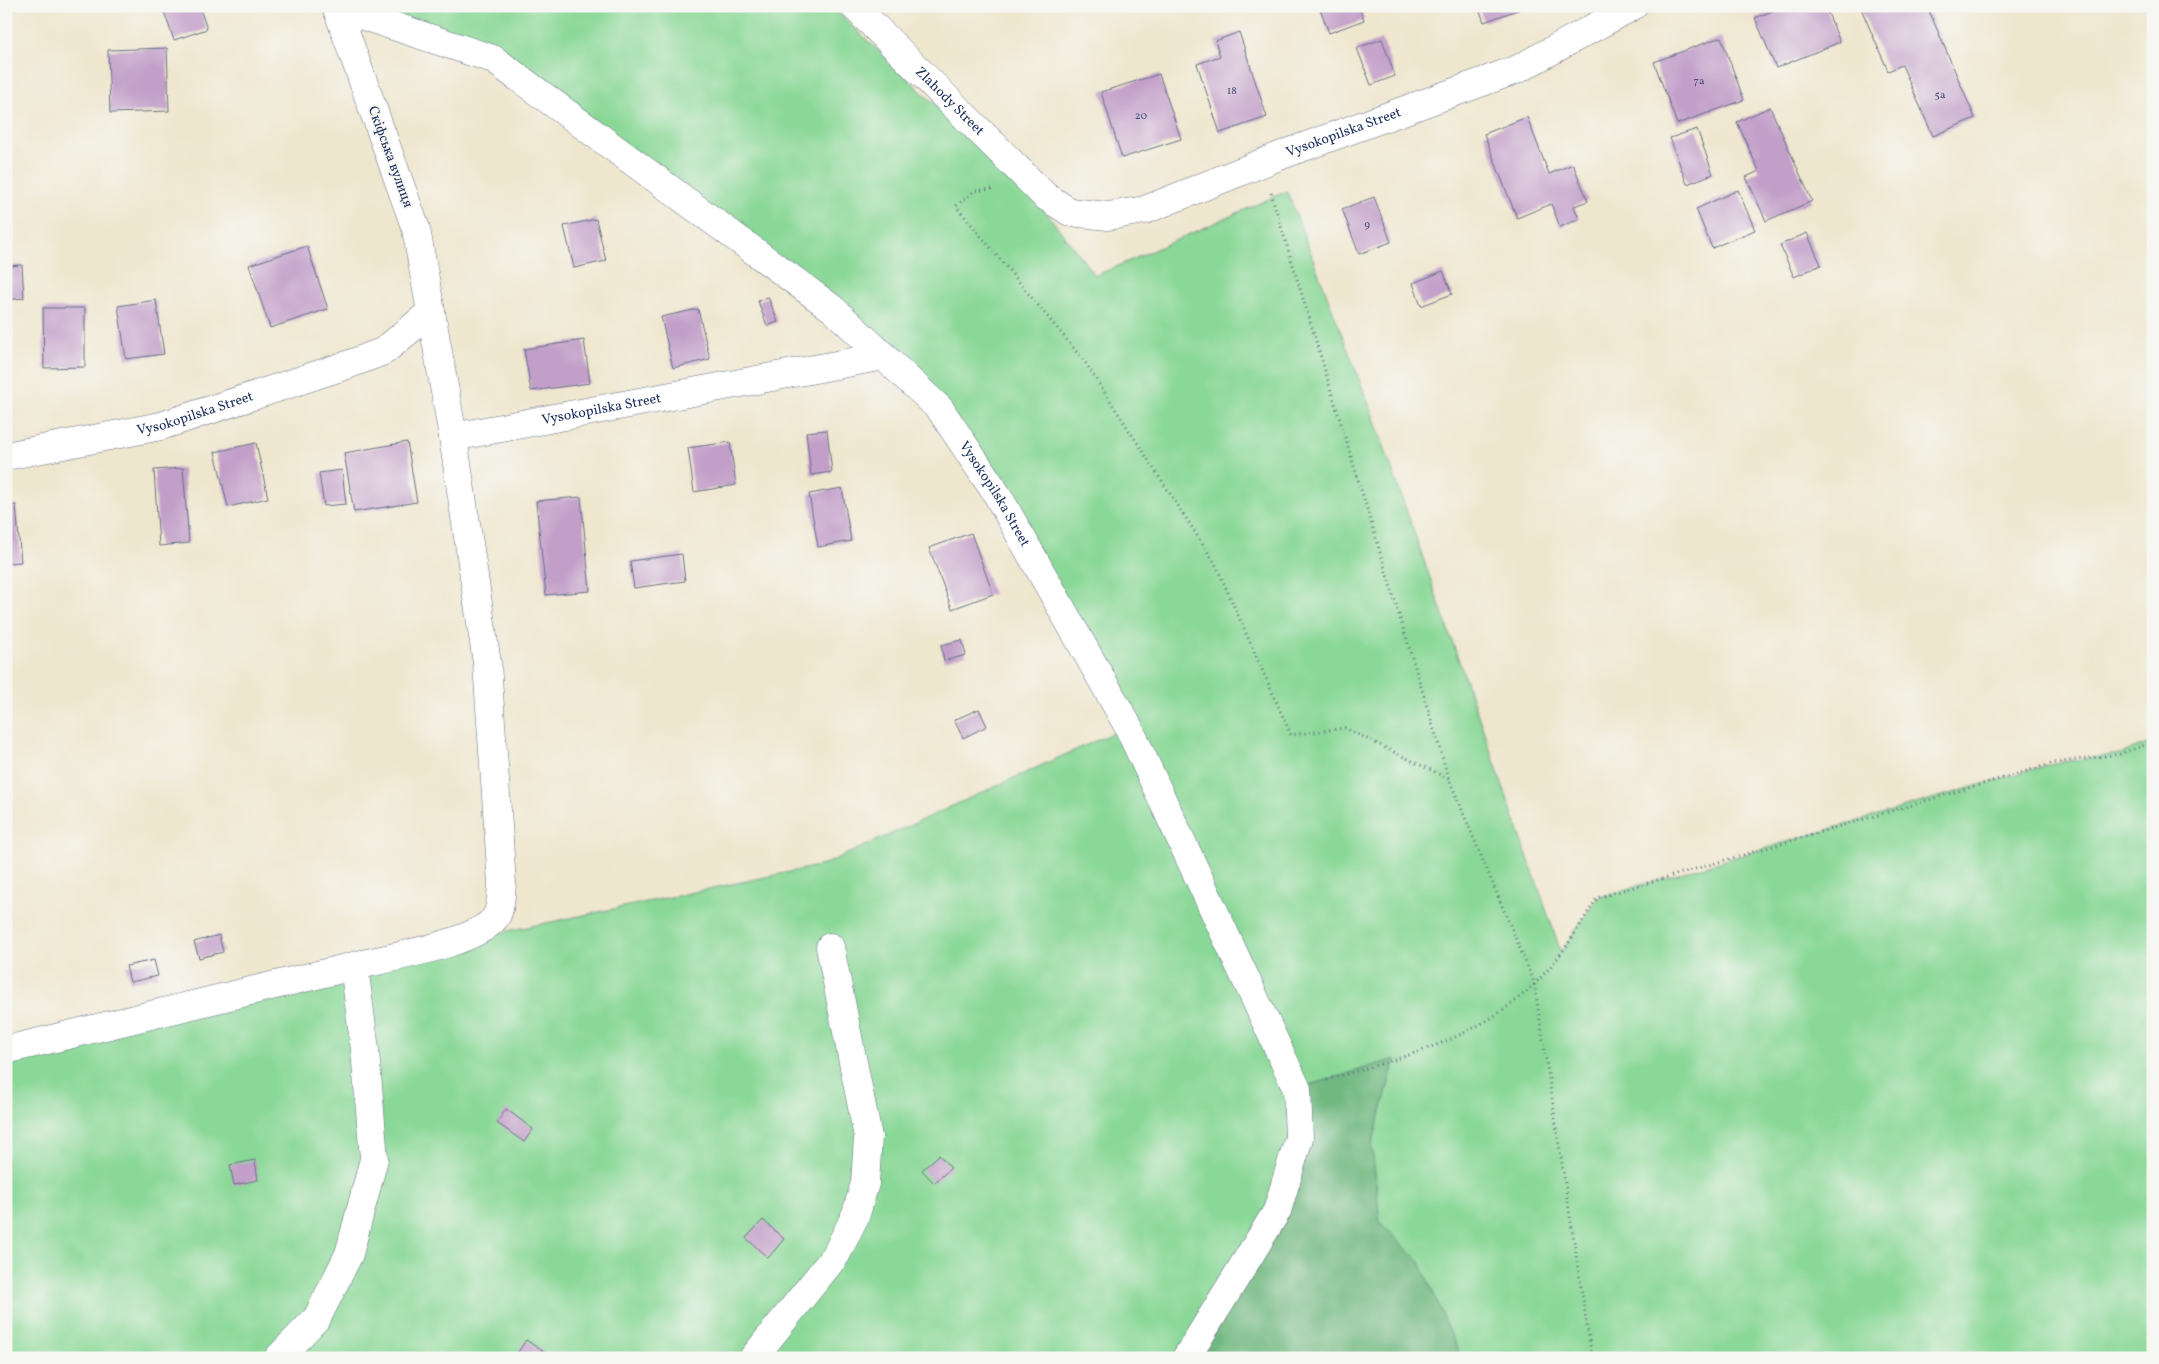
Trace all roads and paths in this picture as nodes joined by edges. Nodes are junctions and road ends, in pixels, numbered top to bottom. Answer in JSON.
{"nodes":[{"id":1,"x":854,"y":6,"type":"edge"},
{"id":2,"x":1633,"y":6,"type":"edge"},
{"id":3,"x":336,"y":7,"type":"edge"},
{"id":4,"x":1262,"y":164,"type":"junction"},
{"id":5,"x":1040,"y":191,"type":"junction"},
{"id":6,"x":431,"y":312,"type":"junction"},
{"id":7,"x":884,"y":356,"type":"junction"},
{"id":8,"x":453,"y":437,"type":"junction"},
{"id":9,"x":6,"y":456,"type":"edge"},
{"id":10,"x":2153,"y":742,"type":"edge"},
{"id":11,"x":1449,"y":779,"type":"junction"},
{"id":12,"x":830,"y":948,"type":"dead end"},
{"id":13,"x":354,"y":966,"type":"junction"},
{"id":14,"x":1534,"y":982,"type":"junction"},
{"id":15,"x":6,"y":1050,"type":"edge"},
{"id":16,"x":1297,"y":1089,"type":"junction"},
{"id":17,"x":278,"y":1358,"type":"edge"},
{"id":18,"x":753,"y":1358,"type":"edge"},
{"id":19,"x":1186,"y":1358,"type":"edge"},
{"id":20,"x":1592,"y":1358,"type":"edge"}],
"edges":[{"from":1,"to":5,"type":"street","name":"Zlahody Street"},
{"from":2,"to":4,"type":"street","name":"Vysokopilska Street"},
{"from":3,"to":6,"type":"street","name":"Скіфська вулиця"},
{"from":3,"to":7,"type":"street"},
{"from":4,"to":5,"type":"street","name":"Vysokopilska Street"},
{"from":4,"to":11,"type":"path"},
{"from":5,"to":11,"type":"path"},
{"from":6,"to":8,"type":"street"},
{"from":6,"to":9,"type":"street","name":"Vysokopilska Street"},
{"from":7,"to":8,"type":"street","name":"Vysokopilska Street"},
{"from":7,"to":16,"type":"street","name":"Vysokopilska Street"},
{"from":8,"to":13,"type":"street"},
{"from":10,"to":14,"type":"path"},
{"from":11,"to":14,"type":"path"},
{"from":12,"to":18,"type":"street"},
{"from":13,"to":15,"type":"street"},
{"from":13,"to":17,"type":"street"},
{"from":14,"to":16,"type":"path"},
{"from":14,"to":20,"type":"path"},
{"from":16,"to":19,"type":"street"}]}
